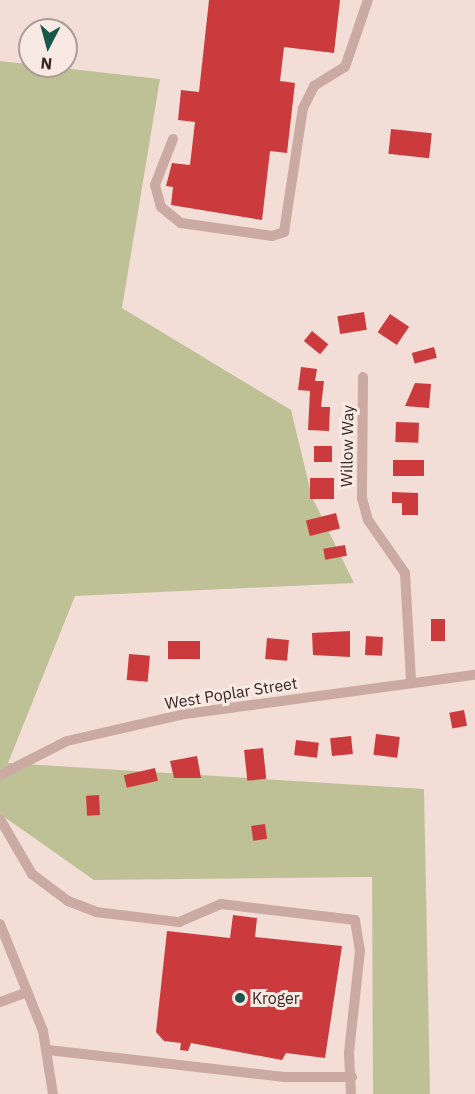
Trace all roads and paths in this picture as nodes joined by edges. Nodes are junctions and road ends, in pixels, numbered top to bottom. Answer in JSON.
{"nodes":[{"id":1,"x":368,"y":0,"type":"edge"},
{"id":2,"x":173,"y":139,"type":"dead end"},
{"id":3,"x":363,"y":377,"type":"dead end"},
{"id":4,"x":475,"y":675,"type":"edge"},
{"id":5,"x":411,"y":682,"type":"junction"},
{"id":6,"x":0,"y":774,"type":"edge"},
{"id":7,"x":0,"y":819,"type":"edge"},
{"id":8,"x":0,"y":924,"type":"edge"},
{"id":9,"x":27,"y":992,"type":"junction"},
{"id":10,"x":0,"y":1002,"type":"edge"},
{"id":11,"x":48,"y":1050,"type":"junction"},
{"id":12,"x":352,"y":1077,"type":"junction"},
{"id":13,"x":53,"y":1094,"type":"edge"},
{"id":14,"x":351,"y":1094,"type":"edge"}],
"edges":[{"from":1,"to":2,"type":"street"},
{"from":3,"to":5,"type":"street","name":"Willow Way"},
{"from":4,"to":5,"type":"street","name":"West Poplar Street"},
{"from":5,"to":6,"type":"street","name":"West Poplar Street"},
{"from":7,"to":12,"type":"street"},
{"from":8,"to":9,"type":"street"},
{"from":9,"to":10,"type":"street"},
{"from":9,"to":11,"type":"street"},
{"from":11,"to":12,"type":"street"},
{"from":11,"to":13,"type":"street"},
{"from":12,"to":14,"type":"street"}]}
